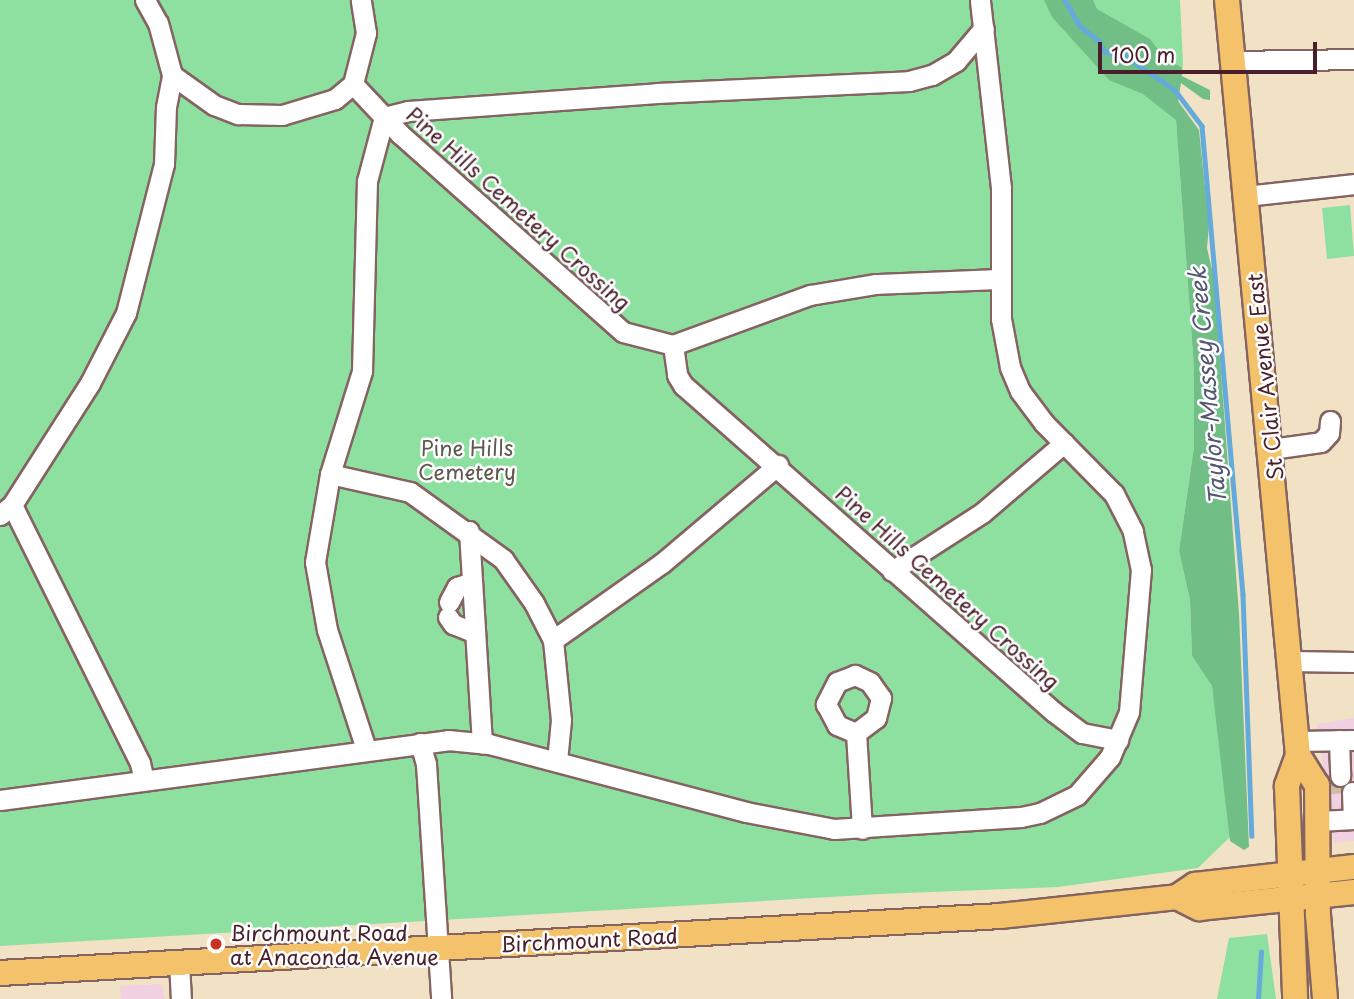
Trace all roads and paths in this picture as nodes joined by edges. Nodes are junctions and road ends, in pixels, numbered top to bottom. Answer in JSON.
{"nodes":[{"id":1,"x":145,"y":0,"type":"edge"},
{"id":2,"x":361,"y":0,"type":"edge"},
{"id":3,"x":981,"y":0,"type":"edge"},
{"id":4,"x":1227,"y":0,"type":"edge"},
{"id":5,"x":984,"y":28,"type":"junction"},
{"id":6,"x":1354,"y":59,"type":"edge"},
{"id":7,"x":1233,"y":61,"type":"junction"},
{"id":8,"x":172,"y":75,"type":"junction"},
{"id":9,"x":352,"y":84,"type":"junction"},
{"id":10,"x":384,"y":117,"type":"junction"},
{"id":11,"x":1354,"y":184,"type":"edge"},
{"id":12,"x":1246,"y":197,"type":"junction"},
{"id":13,"x":1001,"y":279,"type":"junction"},
{"id":14,"x":673,"y":345,"type":"junction"},
{"id":15,"x":1330,"y":421,"type":"dead end"},
{"id":16,"x":1063,"y":443,"type":"junction"},
{"id":17,"x":1271,"y":449,"type":"junction"},
{"id":18,"x":778,"y":465,"type":"junction"},
{"id":19,"x":330,"y":474,"type":"junction"},
{"id":20,"x":6,"y":510,"type":"edge"},
{"id":21,"x":469,"y":531,"type":"junction"},
{"id":22,"x":892,"y":571,"type":"junction"},
{"id":23,"x":472,"y":582,"type":"junction"},
{"id":24,"x":475,"y":633,"type":"junction"},
{"id":25,"x":553,"y":640,"type":"junction"},
{"id":26,"x":1290,"y":661,"type":"junction"},
{"id":27,"x":1354,"y":662,"type":"edge"},
{"id":28,"x":856,"y":733,"type":"dead end"},
{"id":29,"x":1118,"y":740,"type":"junction"},
{"id":30,"x":1348,"y":740,"type":"edge"},
{"id":31,"x":420,"y":743,"type":"junction"},
{"id":32,"x":482,"y":744,"type":"junction"},
{"id":33,"x":1297,"y":748,"type":"junction"},
{"id":34,"x":366,"y":750,"type":"junction"},
{"id":35,"x":557,"y":761,"type":"junction"},
{"id":36,"x":144,"y":781,"type":"junction"},
{"id":37,"x":0,"y":800,"type":"edge"},
{"id":38,"x":1342,"y":820,"type":"edge"},
{"id":39,"x":862,"y":829,"type":"junction"},
{"id":40,"x":1354,"y":867,"type":"edge"},
{"id":41,"x":1319,"y":871,"type":"junction"},
{"id":42,"x":1290,"y":875,"type":"junction"},
{"id":43,"x":1354,"y":892,"type":"edge"},
{"id":44,"x":1319,"y":896,"type":"junction"},
{"id":45,"x":1177,"y":897,"type":"junction"},
{"id":46,"x":1290,"y":900,"type":"junction"},
{"id":47,"x":439,"y":948,"type":"junction"},
{"id":48,"x":179,"y":962,"type":"junction"},
{"id":49,"x":0,"y":973,"type":"edge"},
{"id":50,"x":181,"y":999,"type":"edge"},
{"id":51,"x":441,"y":999,"type":"edge"},
{"id":52,"x":1295,"y":999,"type":"edge"},
{"id":53,"x":1325,"y":999,"type":"edge"}],
"edges":[{"from":1,"to":8,"type":"street"},
{"from":2,"to":9,"type":"street"},
{"from":3,"to":5,"type":"street"},
{"from":4,"to":7,"type":"main road","name":"St Clair Avenue East"},
{"from":5,"to":10,"type":"street"},
{"from":5,"to":13,"type":"street"},
{"from":6,"to":7,"type":"street"},
{"from":7,"to":12,"type":"main road","name":"St Clair Avenue East"},
{"from":8,"to":9,"type":"street"},
{"from":8,"to":20,"type":"street"},
{"from":9,"to":10,"type":"street","name":"Pine Hills Cemetery Crossing"},
{"from":10,"to":14,"type":"street","name":"Pine Hills Cemetery Crossing"},
{"from":10,"to":19,"type":"street"},
{"from":11,"to":12,"type":"street"},
{"from":12,"to":17,"type":"main road","name":"St Clair Avenue East"},
{"from":13,"to":14,"type":"street"},
{"from":13,"to":16,"type":"street"},
{"from":14,"to":18,"type":"street","name":"Pine Hills Cemetery Crossing"},
{"from":15,"to":17,"type":"street"},
{"from":16,"to":22,"type":"street"},
{"from":16,"to":29,"type":"street"},
{"from":17,"to":26,"type":"main road","name":"St Clair Avenue East"},
{"from":18,"to":22,"type":"street","name":"Pine Hills Cemetery Crossing"},
{"from":18,"to":25,"type":"street"},
{"from":19,"to":21,"type":"street"},
{"from":19,"to":34,"type":"street"},
{"from":20,"to":36,"type":"street"},
{"from":21,"to":23,"type":"street"},
{"from":21,"to":25,"type":"street"},
{"from":22,"to":29,"type":"street","name":"Pine Hills Cemetery Crossing"},
{"from":23,"to":24,"type":"street"},
{"from":23,"to":24,"type":"street"},
{"from":24,"to":32,"type":"street"},
{"from":25,"to":35,"type":"street"},
{"from":26,"to":27,"type":"street"},
{"from":26,"to":33,"type":"main road","name":"St Clair Avenue East"},
{"from":28,"to":39,"type":"street"},
{"from":29,"to":39,"type":"street"},
{"from":30,"to":33,"type":"street"},
{"from":30,"to":38,"type":"street"},
{"from":31,"to":32,"type":"street"},
{"from":31,"to":34,"type":"street"},
{"from":31,"to":47,"type":"street"},
{"from":32,"to":35,"type":"street"},
{"from":33,"to":38,"type":"main road","name":"St Clair Avenue East"},
{"from":33,"to":42,"type":"main road","name":"St Clair Avenue East"},
{"from":34,"to":36,"type":"street"},
{"from":35,"to":39,"type":"street"},
{"from":36,"to":37,"type":"street"},
{"from":38,"to":41,"type":"main road","name":"St Clair Avenue East"},
{"from":40,"to":41,"type":"main road","name":"Birchmount Road"},
{"from":41,"to":42,"type":"main road","name":"Birchmount Road"},
{"from":41,"to":44,"type":"main road","name":"St Clair Avenue East"},
{"from":42,"to":45,"type":"main road","name":"Birchmount Road"},
{"from":42,"to":46,"type":"main road","name":"St Clair Avenue East"},
{"from":43,"to":44,"type":"main road","name":"Birchmount Road"},
{"from":44,"to":46,"type":"main road","name":"Birchmount Road"},
{"from":44,"to":53,"type":"main road","name":"St Clair Avenue East"},
{"from":45,"to":46,"type":"main road","name":"Birchmount Road"},
{"from":45,"to":47,"type":"main road","name":"Birchmount Road"},
{"from":46,"to":52,"type":"main road","name":"St Clair Avenue East"},
{"from":47,"to":48,"type":"main road","name":"Birchmount Road"},
{"from":47,"to":51,"type":"street"},
{"from":48,"to":49,"type":"main road","name":"Birchmount Road"},
{"from":48,"to":50,"type":"street"}]}
